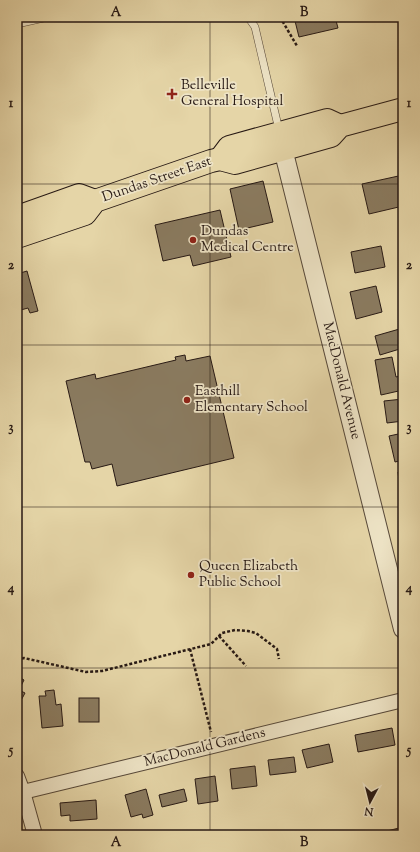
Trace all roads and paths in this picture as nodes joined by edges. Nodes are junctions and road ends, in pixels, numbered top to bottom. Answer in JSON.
{"nodes":[{"id":1,"x":48,"y":17,"type":"edge"},
{"id":2,"x":249,"y":17,"type":"edge"},
{"id":3,"x":280,"y":17,"type":"edge"},
{"id":4,"x":17,"y":24,"type":"edge"},
{"id":5,"x":297,"y":46,"type":"dead end"},
{"id":6,"x":403,"y":109,"type":"edge"},
{"id":7,"x":281,"y":141,"type":"junction"},
{"id":8,"x":95,"y":201,"type":"junction"},
{"id":9,"x":17,"y":217,"type":"edge"},
{"id":10,"x":17,"y":237,"type":"edge"},
{"id":11,"x":403,"y":629,"type":"edge"},
{"id":12,"x":219,"y":636,"type":"junction"},
{"id":13,"x":190,"y":649,"type":"junction"},
{"id":14,"x":279,"y":659,"type":"dead end"},
{"id":15,"x":17,"y":660,"type":"edge"},
{"id":16,"x":246,"y":666,"type":"dead end"},
{"id":17,"x":403,"y":700,"type":"edge"},
{"id":18,"x":214,"y":746,"type":"junction"},
{"id":19,"x":17,"y":776,"type":"edge"},
{"id":20,"x":23,"y":792,"type":"junction"},
{"id":21,"x":35,"y":835,"type":"edge"}],
"edges":[{"from":1,"to":4,"type":"lane"},
{"from":2,"to":7,"type":"lane"},
{"from":3,"to":5,"type":"path"},
{"from":6,"to":7,"type":"main road","name":"Dundas Street East"},
{"from":7,"to":8,"type":"main road","name":"Dundas Street East"},
{"from":7,"to":11,"type":"street","name":"MacDonald Avenue"},
{"from":8,"to":9,"type":"main road","name":"Dundas Street East"},
{"from":8,"to":10,"type":"main road","name":"Dundas Street East"},
{"from":12,"to":13,"type":"path"},
{"from":12,"to":14,"type":"path"},
{"from":12,"to":16,"type":"path"},
{"from":13,"to":15,"type":"path"},
{"from":13,"to":18,"type":"path"},
{"from":17,"to":18,"type":"street","name":"MacDonald Gardens"},
{"from":18,"to":20,"type":"street","name":"MacDonald Gardens"},
{"from":19,"to":20,"type":"street"},
{"from":20,"to":21,"type":"street"}]}
